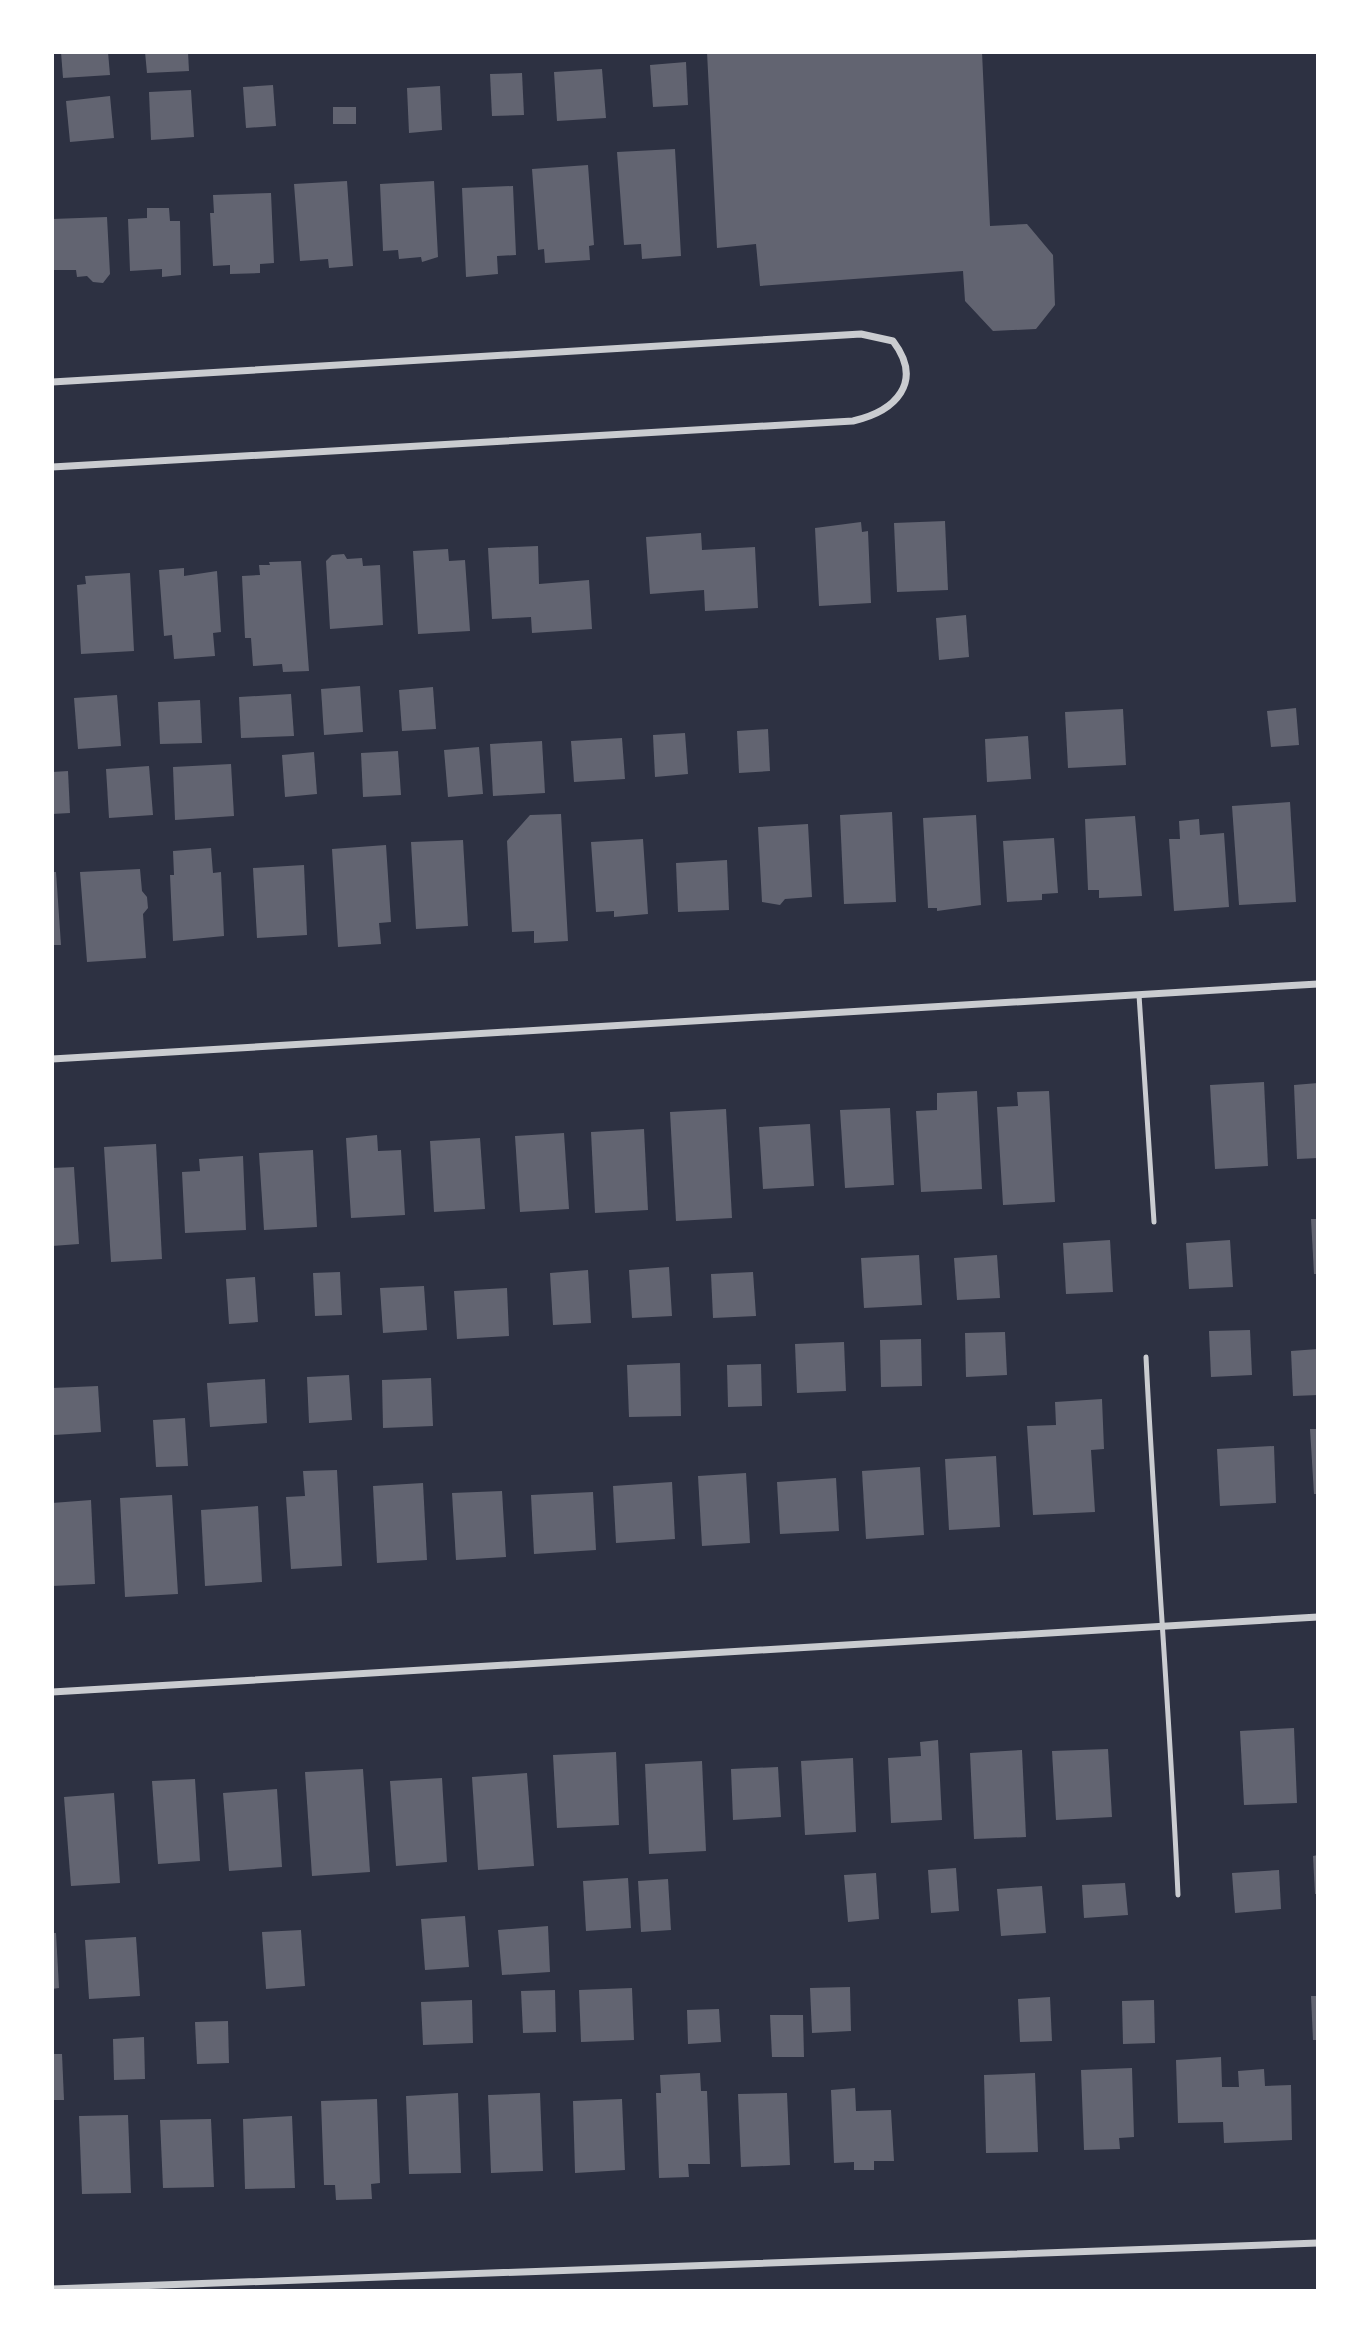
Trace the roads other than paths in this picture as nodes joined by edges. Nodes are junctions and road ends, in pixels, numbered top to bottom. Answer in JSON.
{"nodes":[{"id":1,"x":52,"y":382,"type":"edge"},
{"id":2,"x":52,"y":467,"type":"edge"},
{"id":3,"x":1318,"y":984,"type":"edge"},
{"id":4,"x":1139,"y":995,"type":"junction"},
{"id":5,"x":52,"y":1059,"type":"edge"},
{"id":6,"x":1154,"y":1222,"type":"dead end"},
{"id":7,"x":1146,"y":1357,"type":"dead end"},
{"id":8,"x":1318,"y":1617,"type":"edge"},
{"id":9,"x":1162,"y":1626,"type":"junction"},
{"id":10,"x":52,"y":1692,"type":"edge"},
{"id":11,"x":1178,"y":1895,"type":"dead end"},
{"id":12,"x":1318,"y":2243,"type":"edge"},
{"id":13,"x":52,"y":2289,"type":"edge"}],
"edges":[{"from":1,"to":2,"type":"street"},
{"from":3,"to":4,"type":"street"},
{"from":4,"to":5,"type":"street"},
{"from":4,"to":6,"type":"lane"},
{"from":7,"to":9,"type":"lane"},
{"from":8,"to":9,"type":"street"},
{"from":9,"to":10,"type":"street"},
{"from":9,"to":11,"type":"lane"},
{"from":12,"to":13,"type":"street"}]}
